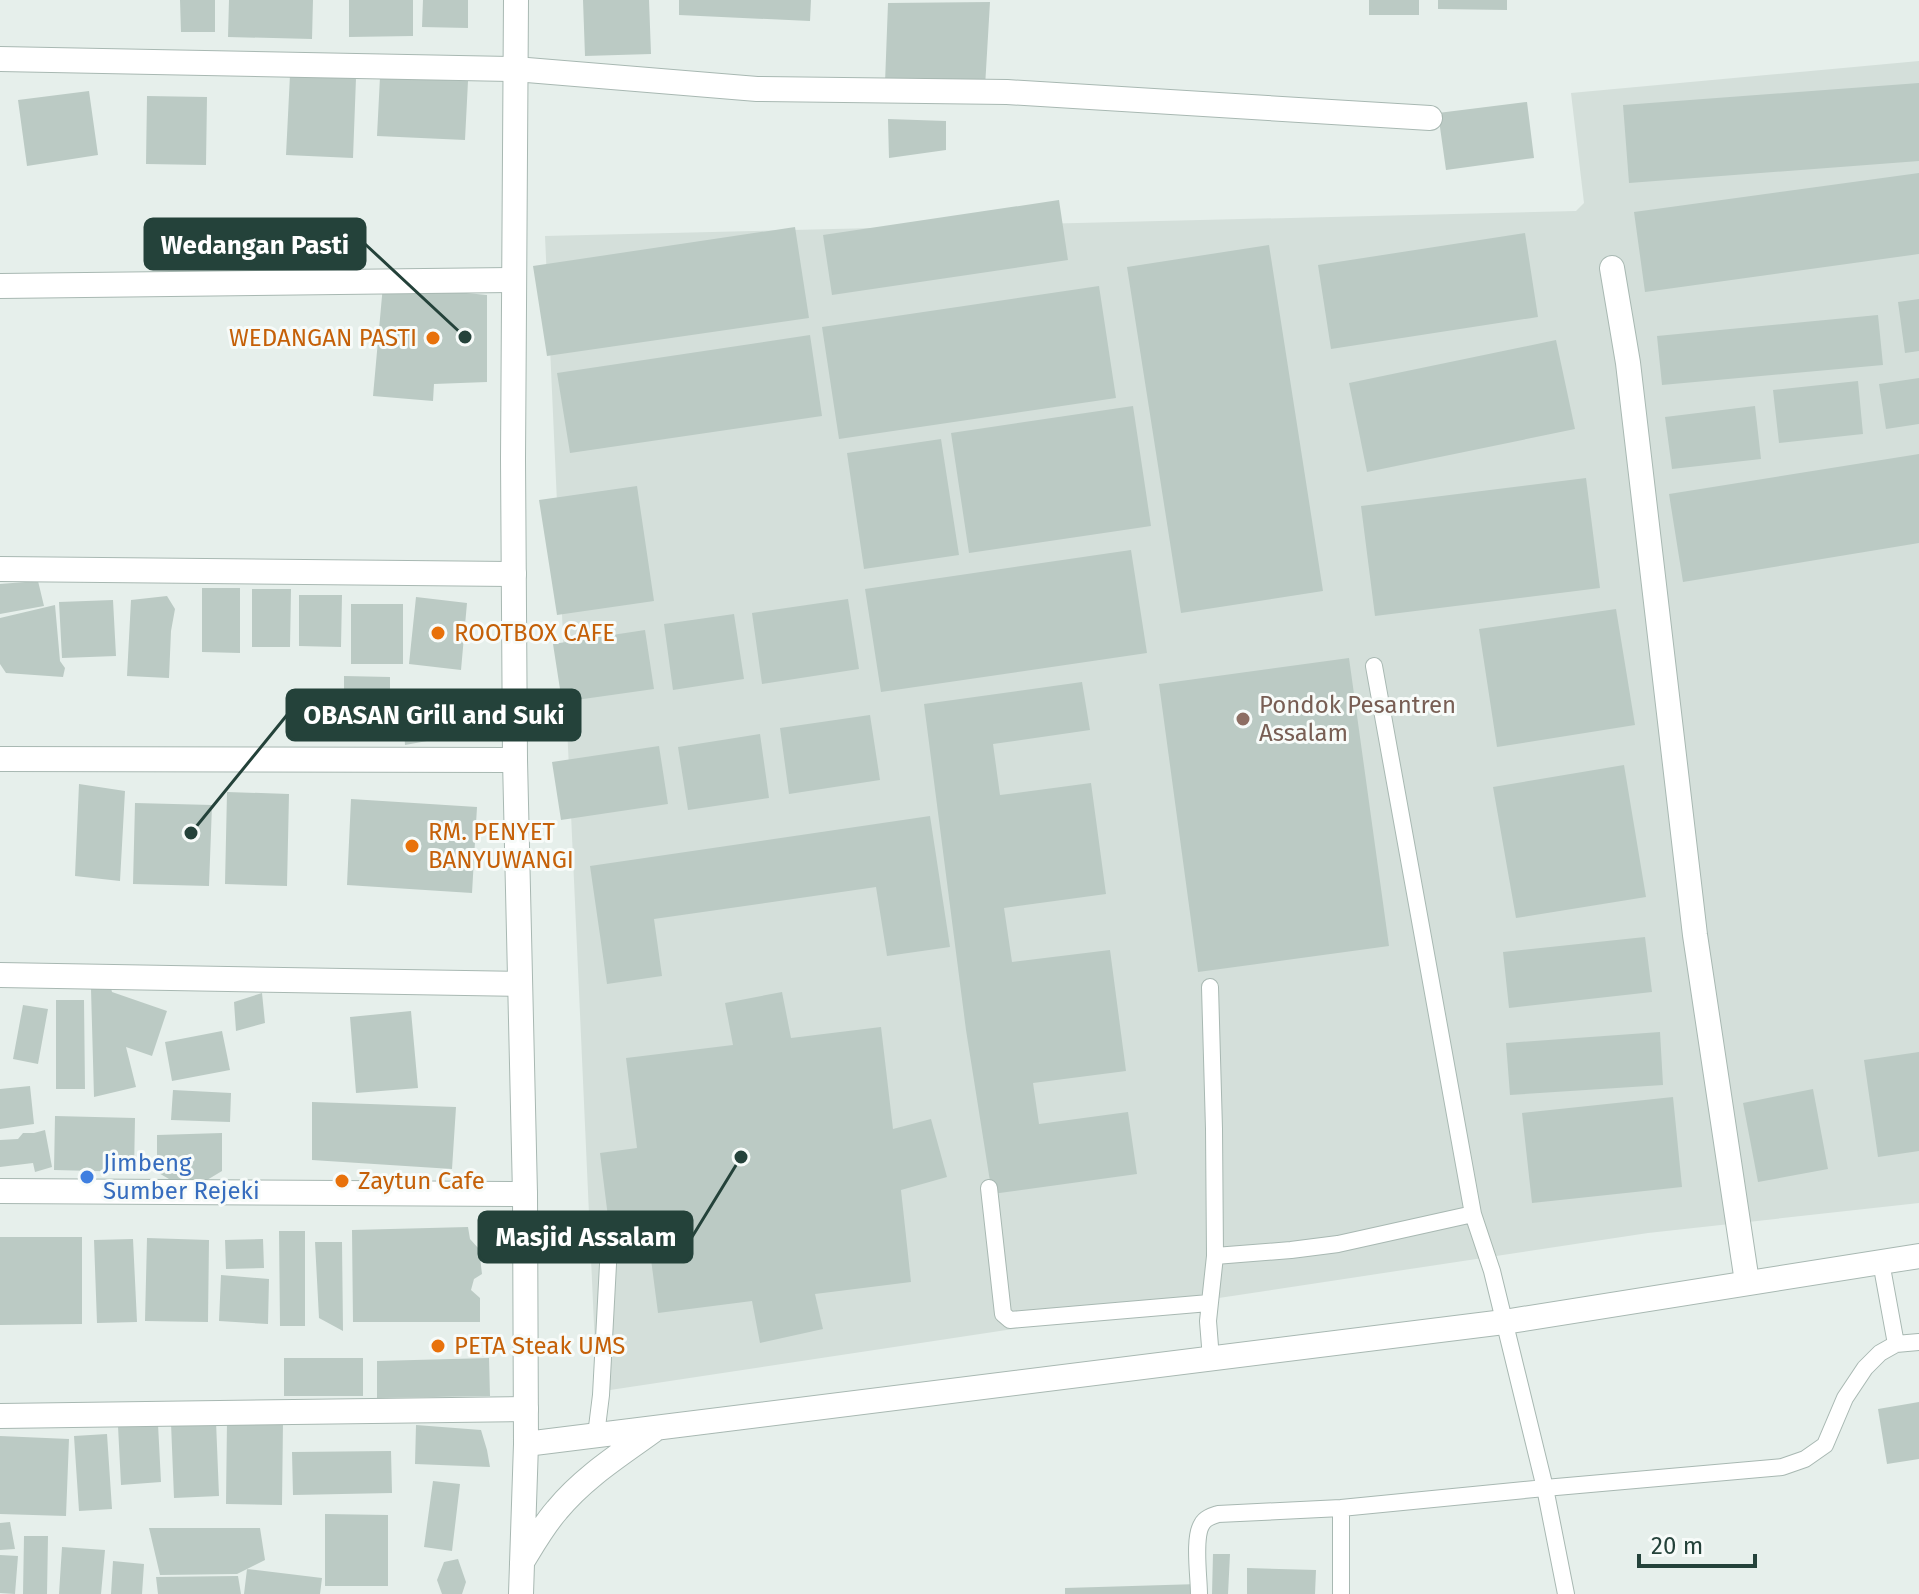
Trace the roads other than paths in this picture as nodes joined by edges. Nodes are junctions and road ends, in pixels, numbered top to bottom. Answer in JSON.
{"nodes":[{"id":1,"x":516,"y":0,"type":"edge"},
{"id":2,"x":0,"y":59,"type":"edge"},
{"id":3,"x":515,"y":69,"type":"junction"},
{"id":4,"x":1430,"y":118,"type":"dead end"},
{"id":5,"x":1612,"y":268,"type":"dead end"},
{"id":6,"x":514,"y":280,"type":"junction"},
{"id":7,"x":0,"y":286,"type":"edge"},
{"id":8,"x":0,"y":569,"type":"edge"},
{"id":9,"x":514,"y":574,"type":"junction"},
{"id":10,"x":1374,"y":666,"type":"dead end"},
{"id":11,"x":0,"y":759,"type":"edge"},
{"id":12,"x":515,"y":760,"type":"junction"},
{"id":13,"x":0,"y":975,"type":"edge"},
{"id":14,"x":519,"y":984,"type":"junction"},
{"id":15,"x":1210,"y":987,"type":"dead end"},
{"id":16,"x":989,"y":1188,"type":"dead end"},
{"id":17,"x":0,"y":1191,"type":"edge"},
{"id":18,"x":525,"y":1194,"type":"junction"},
{"id":19,"x":1473,"y":1214,"type":"junction"},
{"id":20,"x":610,"y":1227,"type":"dead end"},
{"id":21,"x":1215,"y":1256,"type":"junction"},
{"id":22,"x":1919,"y":1256,"type":"edge"},
{"id":23,"x":1881,"y":1262,"type":"junction"},
{"id":24,"x":1747,"y":1282,"type":"junction"},
{"id":25,"x":1209,"y":1303,"type":"junction"},
{"id":26,"x":1504,"y":1322,"type":"junction"},
{"id":27,"x":1919,"y":1342,"type":"edge"},
{"id":28,"x":1896,"y":1344,"type":"junction"},
{"id":29,"x":1211,"y":1359,"type":"junction"},
{"id":30,"x":526,"y":1409,"type":"junction"},
{"id":31,"x":0,"y":1416,"type":"edge"},
{"id":32,"x":656,"y":1428,"type":"junction"},
{"id":33,"x":596,"y":1435,"type":"junction"},
{"id":34,"x":526,"y":1444,"type":"junction"},
{"id":35,"x":1545,"y":1488,"type":"junction"},
{"id":36,"x":1341,"y":1508,"type":"junction"},
{"id":37,"x":522,"y":1562,"type":"junction"},
{"id":38,"x":521,"y":1594,"type":"edge"},
{"id":39,"x":1199,"y":1594,"type":"edge"},
{"id":40,"x":1341,"y":1594,"type":"edge"},
{"id":41,"x":1566,"y":1594,"type":"edge"}],
"edges":[{"from":1,"to":3,"type":"street"},
{"from":2,"to":3,"type":"street"},
{"from":3,"to":4,"type":"street"},
{"from":3,"to":6,"type":"street"},
{"from":5,"to":24,"type":"street"},
{"from":6,"to":7,"type":"street"},
{"from":6,"to":9,"type":"street"},
{"from":8,"to":9,"type":"street"},
{"from":9,"to":12,"type":"street"},
{"from":10,"to":19,"type":"lane"},
{"from":11,"to":12,"type":"street"},
{"from":12,"to":14,"type":"street"},
{"from":13,"to":14,"type":"street"},
{"from":14,"to":18,"type":"street"},
{"from":15,"to":21,"type":"lane"},
{"from":16,"to":25,"type":"lane"},
{"from":17,"to":18,"type":"street"},
{"from":18,"to":30,"type":"street"},
{"from":19,"to":21,"type":"lane"},
{"from":19,"to":26,"type":"lane"},
{"from":20,"to":33,"type":"lane"},
{"from":21,"to":25,"type":"lane"},
{"from":22,"to":23,"type":"street"},
{"from":23,"to":24,"type":"street"},
{"from":23,"to":28,"type":"lane"},
{"from":24,"to":26,"type":"street"},
{"from":25,"to":29,"type":"lane"},
{"from":26,"to":29,"type":"street"},
{"from":26,"to":35,"type":"lane"},
{"from":27,"to":28,"type":"lane"},
{"from":28,"to":35,"type":"lane"},
{"from":29,"to":32,"type":"street"},
{"from":30,"to":31,"type":"street"},
{"from":30,"to":34,"type":"street"},
{"from":32,"to":33,"type":"street"},
{"from":32,"to":37,"type":"street"},
{"from":33,"to":34,"type":"street"},
{"from":34,"to":37,"type":"street"},
{"from":35,"to":36,"type":"lane"},
{"from":35,"to":41,"type":"lane"},
{"from":36,"to":39,"type":"lane"},
{"from":36,"to":40,"type":"lane"},
{"from":37,"to":38,"type":"street"}]}
